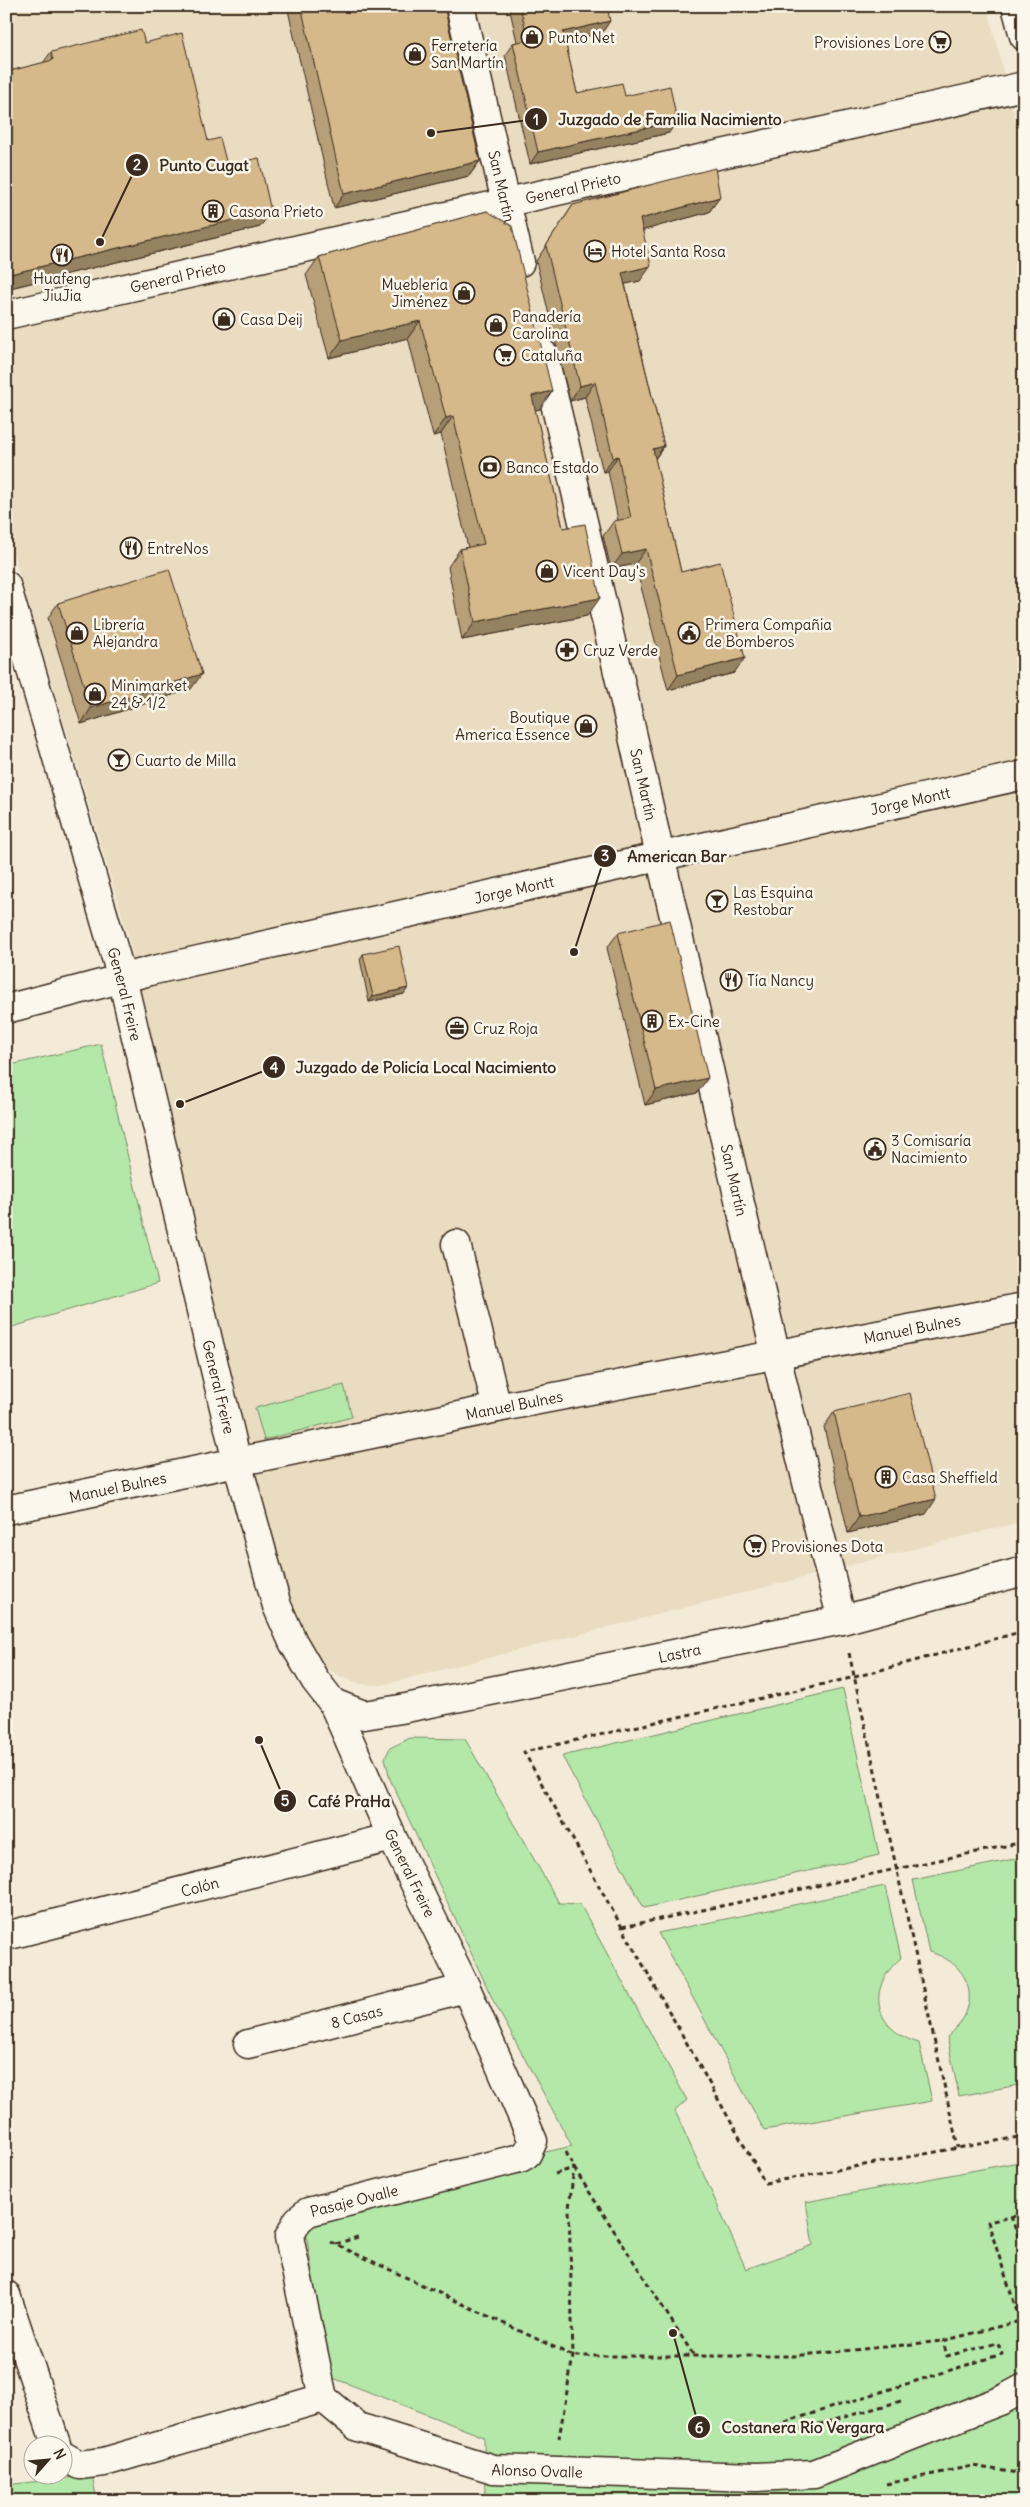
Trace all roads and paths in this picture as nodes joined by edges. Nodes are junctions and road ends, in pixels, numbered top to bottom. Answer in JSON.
{"nodes":[{"id":1,"x":460,"y":6,"type":"edge"},
{"id":2,"x":1016,"y":6,"type":"edge"},
{"id":3,"x":1024,"y":36,"type":"edge"},
{"id":4,"x":1024,"y":86,"type":"edge"},
{"id":5,"x":506,"y":204,"type":"junction"},
{"id":6,"x":527,"y":289,"type":"edge"},
{"id":7,"x":6,"y":315,"type":"edge"},
{"id":8,"x":536,"y":327,"type":"edge"},
{"id":9,"x":6,"y":585,"type":"edge"},
{"id":10,"x":1024,"y":775,"type":"edge"},
{"id":11,"x":660,"y":856,"type":"junction"},
{"id":12,"x":122,"y":978,"type":"junction"},
{"id":13,"x":6,"y":1009,"type":"edge"},
{"id":14,"x":456,"y":1244,"type":"dead end"},
{"id":15,"x":1024,"y":1307,"type":"edge"},
{"id":16,"x":775,"y":1355,"type":"junction"},
{"id":17,"x":497,"y":1408,"type":"junction"},
{"id":18,"x":238,"y":1462,"type":"junction"},
{"id":19,"x":6,"y":1510,"type":"edge"},
{"id":20,"x":1024,"y":1571,"type":"edge"},
{"id":21,"x":842,"y":1620,"type":"junction"},
{"id":22,"x":1024,"y":1631,"type":"edge"},
{"id":23,"x":855,"y":1677,"type":"junction"},
{"id":24,"x":333,"y":1703,"type":"junction"},
{"id":25,"x":392,"y":1837,"type":"junction"},
{"id":26,"x":1024,"y":1842,"type":"edge"},
{"id":27,"x":896,"y":1869,"type":"junction"},
{"id":28,"x":622,"y":1927,"type":"junction"},
{"id":29,"x":6,"y":1936,"type":"edge"},
{"id":30,"x":466,"y":1988,"type":"junction"},
{"id":31,"x":248,"y":2044,"type":"dead end"},
{"id":32,"x":1024,"y":2136,"type":"edge"},
{"id":33,"x":958,"y":2148,"type":"junction"},
{"id":34,"x":530,"y":2150,"type":"joint"},
{"id":35,"x":574,"y":2168,"type":"dead end"},
{"id":36,"x":1024,"y":2214,"type":"edge"},
{"id":37,"x":1011,"y":2216,"type":"junction"},
{"id":38,"x":294,"y":2225,"type":"junction"},
{"id":39,"x":1024,"y":2254,"type":"edge"},
{"id":40,"x":6,"y":2295,"type":"edge"},
{"id":41,"x":1022,"y":2321,"type":"edge"},
{"id":42,"x":1024,"y":2333,"type":"edge"},
{"id":43,"x":943,"y":2341,"type":"junction"},
{"id":44,"x":573,"y":2356,"type":"junction"},
{"id":45,"x":1024,"y":2388,"type":"edge"},
{"id":46,"x":323,"y":2398,"type":"junction"},
{"id":47,"x":907,"y":2399,"type":"dead end"},
{"id":48,"x":53,"y":2434,"type":"edge"},
{"id":49,"x":879,"y":2450,"type":"junction"},
{"id":50,"x":72,"y":2461,"type":"edge"},
{"id":51,"x":553,"y":2471,"type":"junction"},
{"id":52,"x":1024,"y":2474,"type":"edge"}],
"edges":[{"from":1,"to":5,"type":"street","name":"San Martín"},
{"from":2,"to":3,"type":"street"},
{"from":4,"to":5,"type":"street","name":"General Prieto"},
{"from":5,"to":6,"type":"street","name":"San Martín"},
{"from":5,"to":7,"type":"street","name":"General Prieto"},
{"from":8,"to":11,"type":"street","name":"San Martín"},
{"from":9,"to":12,"type":"street","name":"General Freire"},
{"from":10,"to":11,"type":"street","name":"Jorge Montt"},
{"from":11,"to":12,"type":"street","name":"Jorge Montt"},
{"from":11,"to":16,"type":"street","name":"San Martín"},
{"from":12,"to":13,"type":"street","name":"Jorge Montt"},
{"from":12,"to":18,"type":"street","name":"General Freire"},
{"from":14,"to":17,"type":"street"},
{"from":15,"to":16,"type":"street","name":"Manuel Bulnes"},
{"from":16,"to":17,"type":"street","name":"Manuel Bulnes"},
{"from":16,"to":21,"type":"street","name":"San Martín"},
{"from":17,"to":18,"type":"street","name":"Manuel Bulnes"},
{"from":18,"to":19,"type":"street","name":"Manuel Bulnes"},
{"from":18,"to":24,"type":"street","name":"General Freire"},
{"from":20,"to":21,"type":"street","name":"Lastra"},
{"from":21,"to":23,"type":"path"},
{"from":21,"to":24,"type":"street","name":"Lastra"},
{"from":22,"to":23,"type":"path"},
{"from":23,"to":27,"type":"path"},
{"from":23,"to":28,"type":"path"},
{"from":24,"to":25,"type":"street","name":"General Freire"},
{"from":25,"to":29,"type":"street","name":"Colón"},
{"from":25,"to":30,"type":"street","name":"General Freire"},
{"from":26,"to":27,"type":"path"},
{"from":27,"to":28,"type":"path"},
{"from":27,"to":33,"type":"path"},
{"from":28,"to":33,"type":"path"},
{"from":30,"to":31,"type":"street","name":"8 Casas"},
{"from":30,"to":34,"type":"street","name":"General Freire"},
{"from":32,"to":33,"type":"path"},
{"from":34,"to":38,"type":"street","name":"Pasaje Ovalle"},
{"from":35,"to":44,"type":"path"},
{"from":36,"to":37,"type":"path"},
{"from":37,"to":39,"type":"path"},
{"from":37,"to":41,"type":"path"},
{"from":38,"to":44,"type":"path"},
{"from":38,"to":46,"type":"street","name":"Pasaje Ovalle"},
{"from":40,"to":48,"type":"street"},
{"from":41,"to":42,"type":"path"},
{"from":41,"to":43,"type":"path"},
{"from":43,"to":44,"type":"path"},
{"from":43,"to":47,"type":"path"},
{"from":44,"to":51,"type":"path"},
{"from":45,"to":49,"type":"street","name":"Alonso Ovalle"},
{"from":46,"to":50,"type":"street"},
{"from":46,"to":51,"type":"street","name":"Alonso Ovalle"},
{"from":49,"to":51,"type":"street","name":"Alonso Ovalle"},
{"from":49,"to":52,"type":"path"}]}
